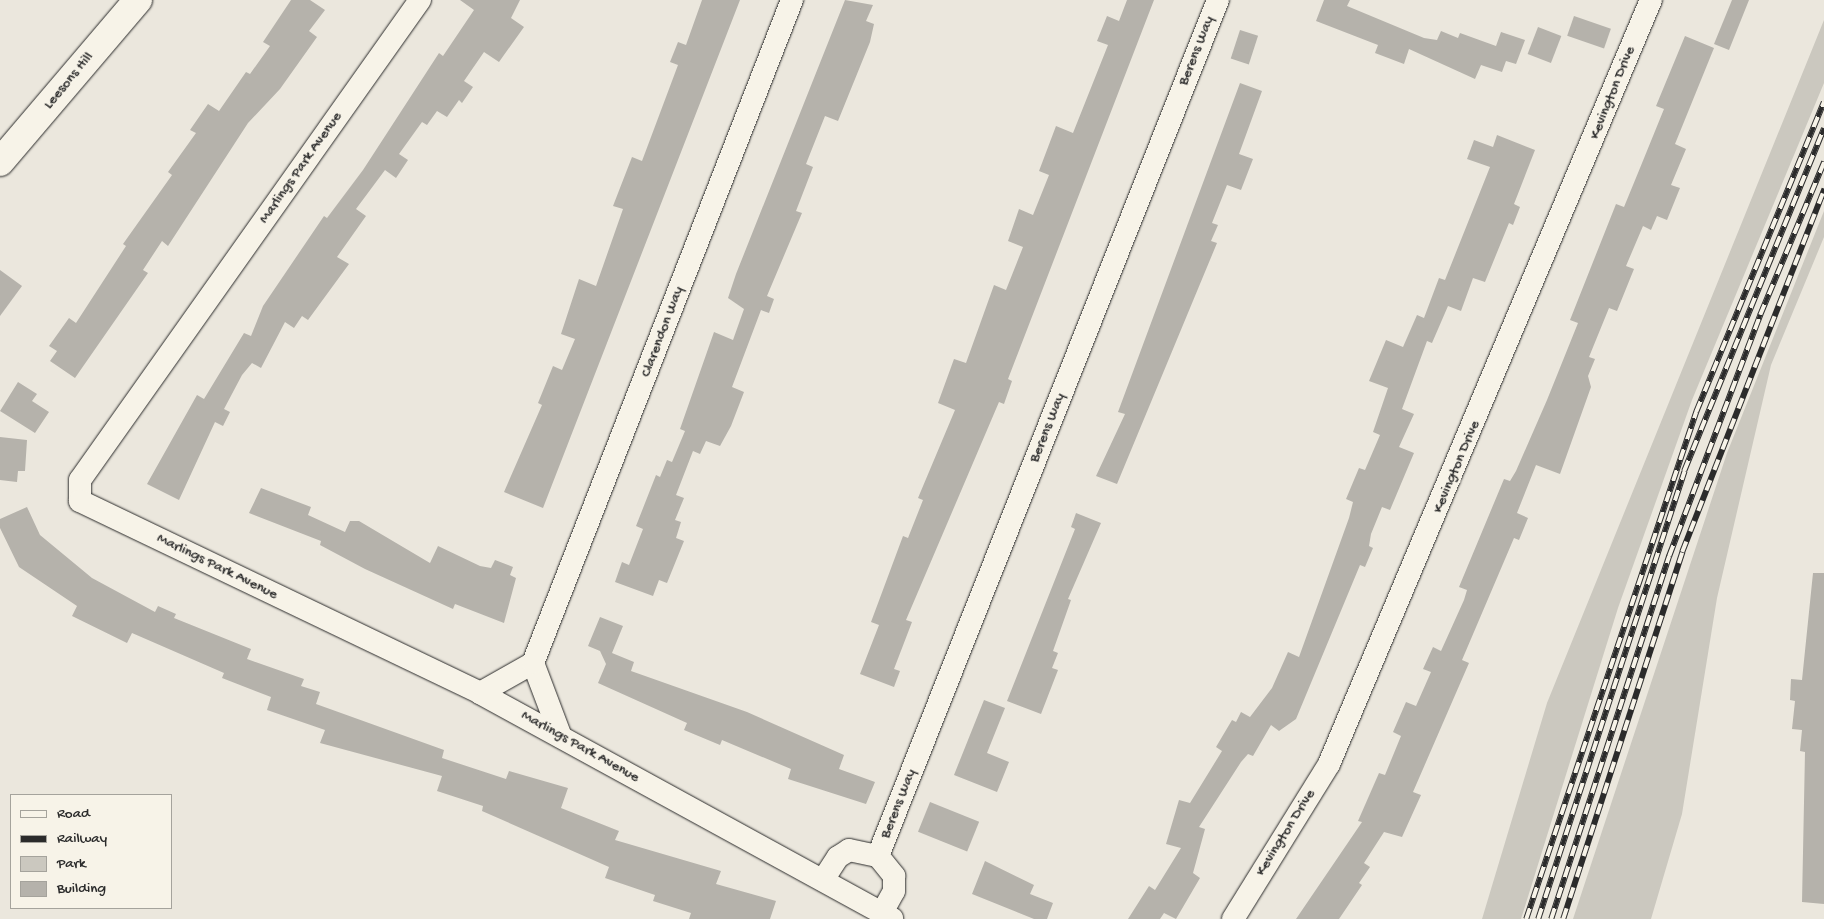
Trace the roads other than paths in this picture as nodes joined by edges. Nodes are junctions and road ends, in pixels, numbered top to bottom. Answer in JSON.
{"nodes":[{"id":1,"x":138,"y":0,"type":"edge"},
{"id":2,"x":420,"y":0,"type":"edge"},
{"id":3,"x":792,"y":0,"type":"edge"},
{"id":4,"x":1218,"y":0,"type":"edge"},
{"id":5,"x":1651,"y":0,"type":"edge"},
{"id":6,"x":0,"y":162,"type":"edge"},
{"id":7,"x":533,"y":663,"type":"junction"},
{"id":8,"x":480,"y":693,"type":"junction"},
{"id":9,"x":561,"y":737,"type":"junction"},
{"id":10,"x":878,"y":856,"type":"junction"},
{"id":11,"x":823,"y":880,"type":"junction"},
{"id":12,"x":887,"y":916,"type":"edge"},
{"id":13,"x":1233,"y":919,"type":"edge"}],
"edges":[{"from":1,"to":6,"type":"street","name":"Leesons Hill"},
{"from":2,"to":8,"type":"street","name":"Marlings Park Avenue"},
{"from":3,"to":7,"type":"street","name":"Clarendon Way"},
{"from":4,"to":10,"type":"street","name":"Berens Way"},
{"from":5,"to":13,"type":"street","name":"Kevington Drive"},
{"from":7,"to":8,"type":"street"},
{"from":7,"to":9,"type":"street"},
{"from":8,"to":9,"type":"street","name":"Marlings Park Avenue"},
{"from":9,"to":11,"type":"street","name":"Marlings Park Avenue"},
{"from":10,"to":11,"type":"street","name":"Berens Way"},
{"from":10,"to":12,"type":"street","name":"Berens Way"},
{"from":11,"to":12,"type":"street","name":"Marlings Park Avenue"}]}
